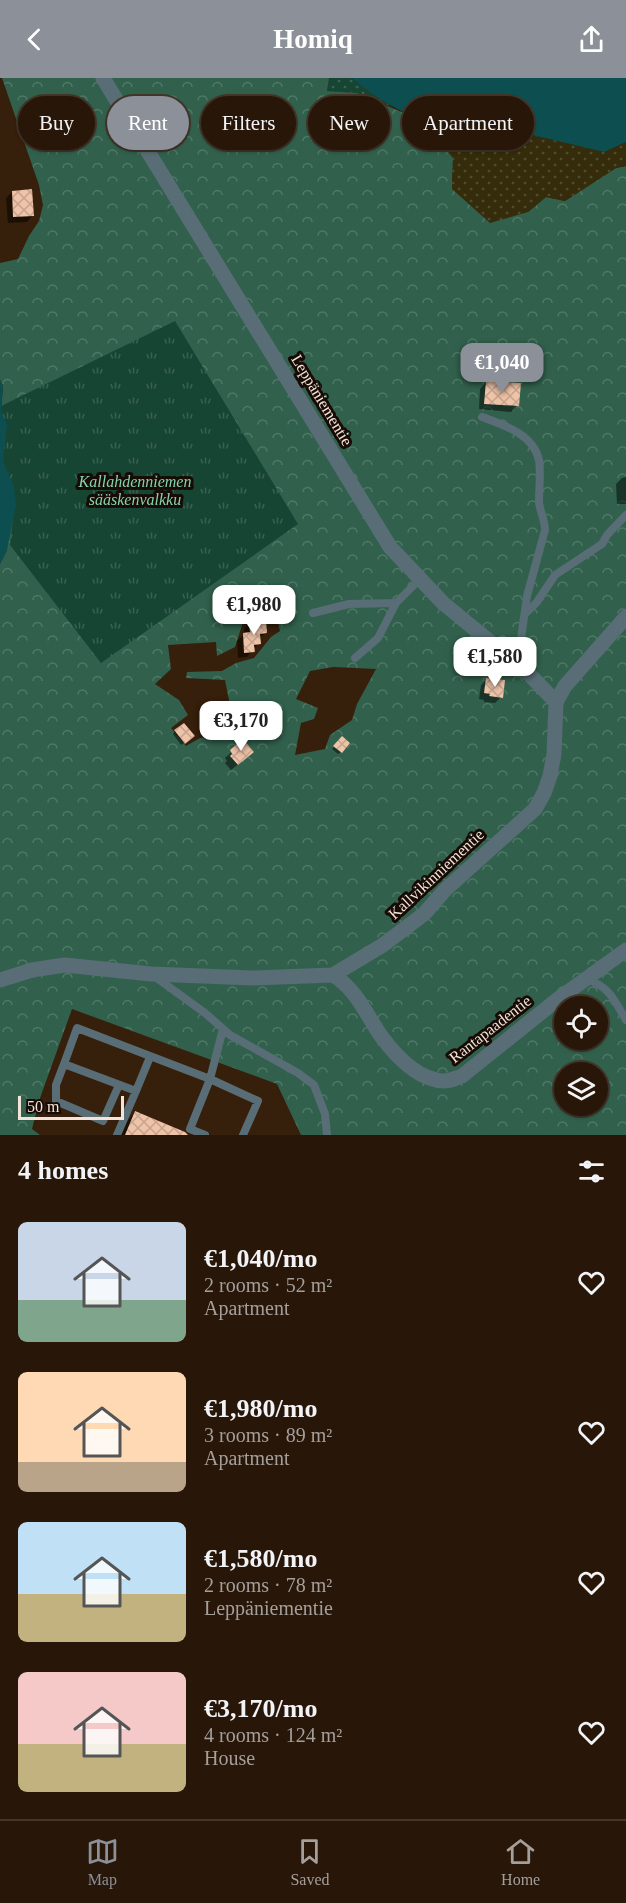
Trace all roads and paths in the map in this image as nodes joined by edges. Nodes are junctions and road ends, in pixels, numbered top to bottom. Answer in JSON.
{"nodes":[{"id":1,"x":103,"y":78,"type":"edge"},
{"id":2,"x":482,"y":417,"type":"dead end"},
{"id":3,"x":626,"y":515,"type":"edge"},
{"id":4,"x":421,"y":578,"type":"junction"},
{"id":5,"x":396,"y":603,"type":"junction"},
{"id":6,"x":313,"y":613,"type":"dead end"},
{"id":7,"x":524,"y":614,"type":"junction"},
{"id":8,"x":626,"y":617,"type":"edge"},
{"id":9,"x":355,"y":658,"type":"dead end"},
{"id":10,"x":519,"y":666,"type":"junction"},
{"id":11,"x":556,"y":702,"type":"junction"},
{"id":12,"x":626,"y":950,"type":"edge"},
{"id":13,"x":151,"y":974,"type":"junction"},
{"id":14,"x":333,"y":975,"type":"junction"},
{"id":15,"x":586,"y":978,"type":"junction"},
{"id":16,"x":0,"y":980,"type":"edge"},
{"id":17,"x":626,"y":1020,"type":"edge"},
{"id":18,"x":223,"y":1029,"type":"junction"},
{"id":19,"x":150,"y":1056,"type":"junction"},
{"id":20,"x":64,"y":1065,"type":"junction"},
{"id":21,"x":210,"y":1079,"type":"junction"},
{"id":22,"x":119,"y":1085,"type":"junction"},
{"id":23,"x":135,"y":1091,"type":"junction"},
{"id":24,"x":117,"y":1135,"type":"edge"},
{"id":25,"x":205,"y":1135,"type":"edge"},
{"id":26,"x":243,"y":1135,"type":"edge"},
{"id":27,"x":327,"y":1135,"type":"edge"}],
"edges":[{"from":1,"to":4,"type":"street","name":"Leppäniementie"},
{"from":2,"to":7,"type":"lane"},
{"from":3,"to":7,"type":"lane"},
{"from":4,"to":5,"type":"lane"},
{"from":4,"to":10,"type":"street","name":"Leppäniementie"},
{"from":5,"to":6,"type":"lane"},
{"from":5,"to":9,"type":"lane"},
{"from":7,"to":10,"type":"lane"},
{"from":8,"to":11,"type":"street"},
{"from":10,"to":11,"type":"street","name":"Leppäniementie"},
{"from":11,"to":14,"type":"street","name":"Kallvikinniementie"},
{"from":12,"to":15,"type":"street","name":"Rantapaadentie"},
{"from":13,"to":14,"type":"street","name":"Kallvikinniementie"},
{"from":13,"to":16,"type":"street","name":"Kallvikinniementie"},
{"from":13,"to":18,"type":"lane"},
{"from":14,"to":15,"type":"street","name":"Rantapaadentie"},
{"from":15,"to":17,"type":"lane"},
{"from":18,"to":21,"type":"lane"},
{"from":18,"to":27,"type":"lane"},
{"from":19,"to":20,"type":"lane"},
{"from":19,"to":21,"type":"lane"},
{"from":19,"to":23,"type":"lane"},
{"from":20,"to":22,"type":"lane"},
{"from":20,"to":22,"type":"lane"},
{"from":21,"to":25,"type":"lane"},
{"from":21,"to":26,"type":"lane"},
{"from":22,"to":23,"type":"lane"},
{"from":23,"to":24,"type":"lane"}]}
